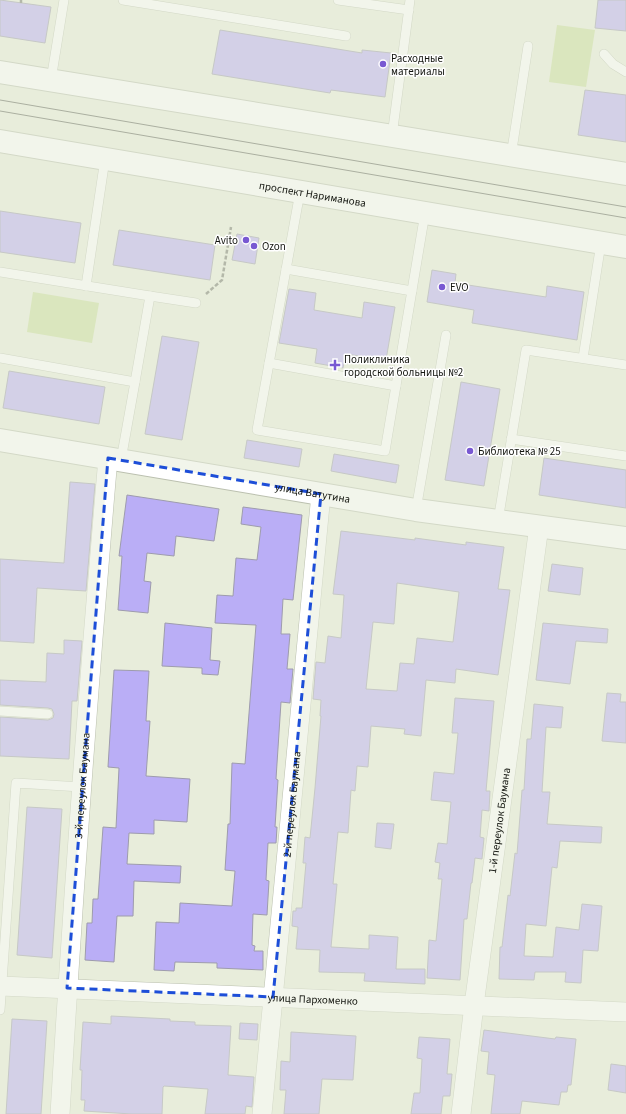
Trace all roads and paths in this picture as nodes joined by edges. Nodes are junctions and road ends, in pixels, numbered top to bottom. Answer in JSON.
{"nodes":[{"id":1,"x":64,"y":0,"type":"edge"},
{"id":2,"x":123,"y":0,"type":"edge"},
{"id":3,"x":338,"y":0,"type":"edge"},
{"id":4,"x":410,"y":0,"type":"edge"},
{"id":5,"x":409,"y":10,"type":"junction"},
{"id":6,"x":346,"y":36,"type":"dead end"},
{"id":7,"x":528,"y":46,"type":"dead end"},
{"id":8,"x":604,"y":54,"type":"dead end"},
{"id":9,"x":0,"y":72,"type":"edge"},
{"id":10,"x":626,"y":72,"type":"edge"},
{"id":11,"x":51,"y":80,"type":"junction"},
{"id":12,"x":392,"y":136,"type":"junction"},
{"id":13,"x":0,"y":141,"type":"edge"},
{"id":14,"x":511,"y":156,"type":"junction"},
{"id":15,"x":105,"y":159,"type":"junction"},
{"id":16,"x":626,"y":174,"type":"edge"},
{"id":17,"x":300,"y":192,"type":"junction"},
{"id":18,"x":425,"y":213,"type":"junction"},
{"id":19,"x":231,"y":227,"type":"dead end"},
{"id":20,"x":601,"y":243,"type":"junction"},
{"id":21,"x":626,"y":247,"type":"edge"},
{"id":22,"x":286,"y":269,"type":"junction"},
{"id":23,"x":0,"y":272,"type":"edge"},
{"id":24,"x":86,"y":286,"type":"junction"},
{"id":25,"x":412,"y":291,"type":"junction"},
{"id":26,"x":150,"y":296,"type":"junction"},
{"id":27,"x":196,"y":303,"type":"joint"},
{"id":28,"x":446,"y":335,"type":"dead end"},
{"id":29,"x":0,"y":358,"type":"edge"},
{"id":30,"x":583,"y":358,"type":"junction"},
{"id":31,"x":269,"y":364,"type":"junction"},
{"id":32,"x":626,"y":365,"type":"edge"},
{"id":33,"x":135,"y":382,"type":"junction"},
{"id":34,"x":396,"y":386,"type":"junction"},
{"id":35,"x":511,"y":439,"type":"junction"},
{"id":36,"x":0,"y":440,"type":"edge"},
{"id":37,"x":626,"y":456,"type":"edge"},
{"id":38,"x":115,"y":459,"type":"junction"},
{"id":39,"x":322,"y":494,"type":"junction"},
{"id":40,"x":416,"y":510,"type":"junction"},
{"id":41,"x":498,"y":521,"type":"junction"},
{"id":42,"x":539,"y":526,"type":"junction"},
{"id":43,"x":626,"y":538,"type":"edge"},
{"id":44,"x":0,"y":711,"type":"edge"},
{"id":45,"x":48,"y":714,"type":"dead end"},
{"id":46,"x":81,"y":787,"type":"junction"},
{"id":47,"x":1,"y":986,"type":"edge"},
{"id":48,"x":67,"y":988,"type":"junction"},
{"id":49,"x":273,"y":996,"type":"junction"},
{"id":50,"x":474,"y":1005,"type":"junction"},
{"id":51,"x":0,"y":1010,"type":"edge"},
{"id":52,"x":626,"y":1012,"type":"edge"},
{"id":53,"x":60,"y":1114,"type":"edge"},
{"id":54,"x":262,"y":1114,"type":"edge"},
{"id":55,"x":461,"y":1114,"type":"edge"}],
"edges":[{"from":1,"to":11,"type":"lane"},
{"from":2,"to":6,"type":"lane"},
{"from":3,"to":5,"type":"lane"},
{"from":4,"to":5,"type":"lane"},
{"from":5,"to":12,"type":"lane"},
{"from":7,"to":14,"type":"lane"},
{"from":8,"to":10,"type":"lane"},
{"from":9,"to":11,"type":"main road"},
{"from":11,"to":12,"type":"main road"},
{"from":12,"to":14,"type":"main road"},
{"from":13,"to":15,"type":"main road","name":"проспект Нариманова"},
{"from":14,"to":16,"type":"main road"},
{"from":15,"to":17,"type":"main road","name":"проспект Нариманова"},
{"from":15,"to":24,"type":"lane"},
{"from":17,"to":18,"type":"main road","name":"проспект Нариманова"},
{"from":17,"to":22,"type":"lane"},
{"from":18,"to":20,"type":"main road","name":"проспект Нариманова"},
{"from":18,"to":25,"type":"lane"},
{"from":19,"to":27,"type":"path"},
{"from":20,"to":21,"type":"main road","name":"проспект Нариманова"},
{"from":20,"to":30,"type":"lane"},
{"from":22,"to":25,"type":"lane"},
{"from":22,"to":31,"type":"lane"},
{"from":23,"to":24,"type":"lane"},
{"from":24,"to":26,"type":"lane"},
{"from":25,"to":34,"type":"lane"},
{"from":26,"to":27,"type":"lane"},
{"from":26,"to":33,"type":"lane"},
{"from":28,"to":40,"type":"lane"},
{"from":29,"to":33,"type":"lane"},
{"from":30,"to":32,"type":"lane"},
{"from":30,"to":35,"type":"lane"},
{"from":31,"to":34,"type":"lane"},
{"from":31,"to":34,"type":"lane"},
{"from":33,"to":38,"type":"lane"},
{"from":35,"to":37,"type":"lane"},
{"from":35,"to":41,"type":"lane"},
{"from":36,"to":38,"type":"main road","name":"улица Ватутина"},
{"from":38,"to":39,"type":"main road","name":"улица Ватутина"},
{"from":38,"to":46,"type":"street","name":"3-й переулок Баумана"},
{"from":39,"to":40,"type":"main road","name":"улица Ватутина"},
{"from":39,"to":49,"type":"street","name":"2-й переулок Баумана"},
{"from":40,"to":41,"type":"main road","name":"улица Ватутина"},
{"from":41,"to":42,"type":"main road","name":"улица Ватутина"},
{"from":42,"to":43,"type":"main road","name":"улица Ватутина"},
{"from":42,"to":50,"type":"street","name":"1-й переулок Баумана"},
{"from":44,"to":45,"type":"lane"},
{"from":46,"to":47,"type":"lane"},
{"from":46,"to":48,"type":"street","name":"3-й переулок Баумана"},
{"from":47,"to":48,"type":"street","name":"улица Пархоменко"},
{"from":47,"to":51,"type":"lane"},
{"from":48,"to":49,"type":"street","name":"улица Пархоменко"},
{"from":48,"to":53,"type":"street","name":"3-й переулок Баумана"},
{"from":49,"to":50,"type":"street","name":"улица Пархоменко"},
{"from":49,"to":54,"type":"street","name":"2-й переулок Баумана"},
{"from":50,"to":52,"type":"street","name":"улица Пархоменко"},
{"from":50,"to":55,"type":"street","name":"1-й переулок Баумана"}]}
